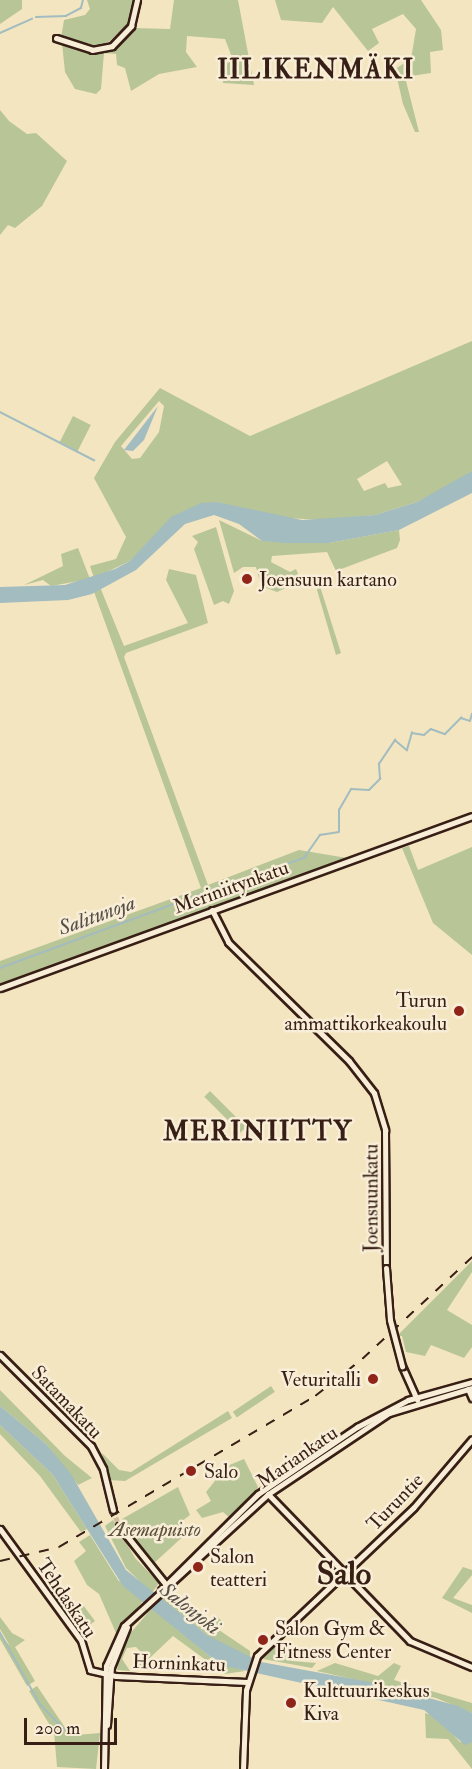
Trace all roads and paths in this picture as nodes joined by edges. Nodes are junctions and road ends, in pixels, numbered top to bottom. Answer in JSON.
{"nodes":[{"id":1,"x":137,"y":0,"type":"edge"},
{"id":2,"x":56,"y":38,"type":"dead end"},
{"id":3,"x":472,"y":816,"type":"edge"},
{"id":4,"x":212,"y":910,"type":"junction"},
{"id":5,"x":0,"y":988,"type":"edge"},
{"id":6,"x":0,"y":1355,"type":"edge"},
{"id":7,"x":472,"y":1382,"type":"edge"},
{"id":8,"x":470,"y":1388,"type":"edge"},
{"id":9,"x":472,"y":1398,"type":"edge"},
{"id":10,"x":417,"y":1400,"type":"junction"},
{"id":11,"x":472,"y":1439,"type":"edge"},
{"id":12,"x":268,"y":1494,"type":"junction"},
{"id":13,"x":113,"y":1510,"type":"tunnel mouth"},
{"id":14,"x":119,"y":1526,"type":"tunnel mouth"},
{"id":15,"x":0,"y":1529,"type":"edge"},
{"id":16,"x":201,"y":1552,"type":"junction"},
{"id":17,"x":344,"y":1574,"type":"junction"},
{"id":18,"x":167,"y":1586,"type":"junction"},
{"id":19,"x":472,"y":1666,"type":"edge"},
{"id":20,"x":107,"y":1675,"type":"junction"},
{"id":21,"x":247,"y":1682,"type":"junction"},
{"id":22,"x":104,"y":1769,"type":"edge"},
{"id":23,"x":243,"y":1769,"type":"edge"}],
"edges":[{"from":1,"to":2,"type":"main road"},
{"from":3,"to":4,"type":"main road","name":"Meriniitynkatu"},
{"from":4,"to":5,"type":"main road","name":"Meriniitynkatu"},
{"from":4,"to":10,"type":"main road","name":"Joensuunkatu","bridge":true},
{"from":6,"to":13,"type":"main road","name":"Satamakatu"},
{"from":7,"to":10,"type":"main road","name":"Mariankatu"},
{"from":8,"to":9,"type":"main road"},
{"from":8,"to":10,"type":"main road","name":"Mariankatu"},
{"from":10,"to":12,"type":"main road","name":"Mariankatu"},
{"from":10,"to":16,"type":"main road","name":"Mariankatu"},
{"from":11,"to":17,"type":"main road","name":"Turuntie"},
{"from":12,"to":16,"type":"main road","name":"Mariankatu"},
{"from":12,"to":17,"type":"main road"},
{"from":14,"to":18,"type":"main road"},
{"from":15,"to":20,"type":"main road","name":"Tehdaskatu"},
{"from":16,"to":18,"type":"main road","name":"Mariankatu"},
{"from":17,"to":19,"type":"main road"},
{"from":17,"to":21,"type":"main road","name":"Turuntie"},
{"from":18,"to":20,"type":"main road","name":"Mariankatu"},
{"from":20,"to":21,"type":"main road","name":"Horninkatu"},
{"from":20,"to":22,"type":"main road"},
{"from":20,"to":22,"type":"main road"},
{"from":21,"to":23,"type":"main road"}]}
